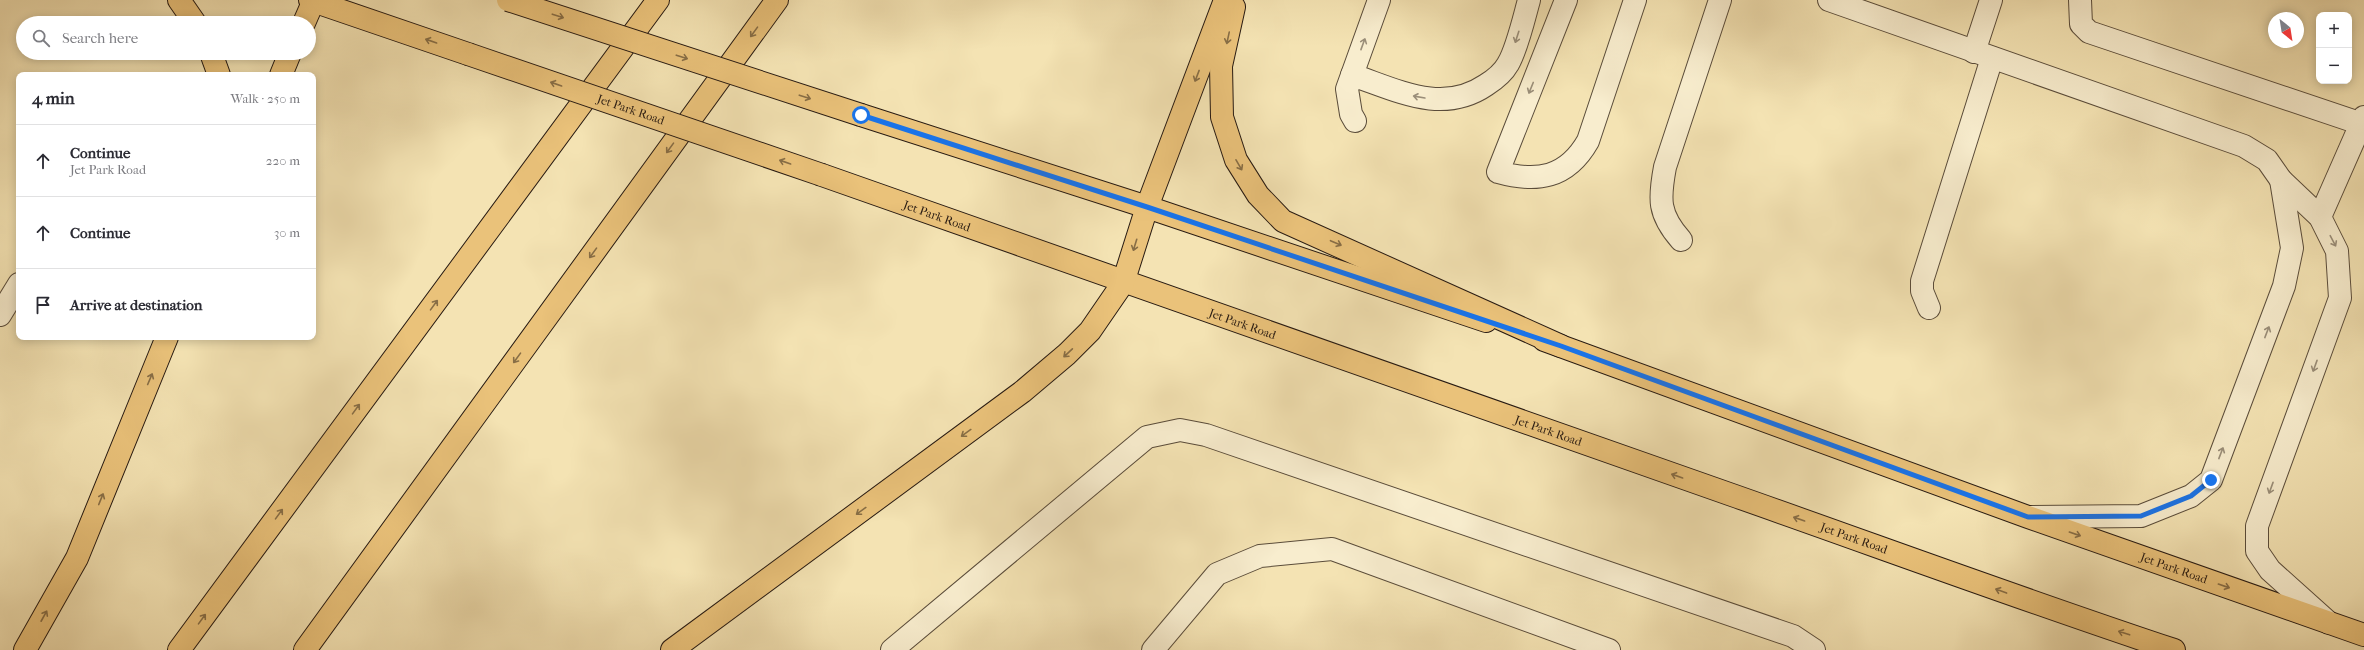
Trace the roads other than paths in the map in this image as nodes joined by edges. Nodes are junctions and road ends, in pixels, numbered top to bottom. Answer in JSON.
{"nodes":[{"id":1,"x":179,"y":0,"type":"edge"},
{"id":2,"x":312,"y":0,"type":"edge"},
{"id":3,"x":508,"y":0,"type":"edge"},
{"id":4,"x":658,"y":0,"type":"edge"},
{"id":5,"x":777,"y":0,"type":"edge"},
{"id":6,"x":1225,"y":0,"type":"edge"},
{"id":7,"x":1236,"y":0,"type":"edge"},
{"id":8,"x":1379,"y":0,"type":"edge"},
{"id":9,"x":1529,"y":0,"type":"edge"},
{"id":10,"x":1566,"y":0,"type":"edge"},
{"id":11,"x":1635,"y":0,"type":"edge"},
{"id":12,"x":1720,"y":0,"type":"edge"},
{"id":13,"x":1829,"y":0,"type":"edge"},
{"id":14,"x":1991,"y":0,"type":"edge"},
{"id":15,"x":2080,"y":0,"type":"edge"},
{"id":16,"x":190,"y":16,"type":"edge"},
{"id":17,"x":306,"y":16,"type":"edge"},
{"id":18,"x":1983,"y":55,"type":"junction"},
{"id":19,"x":213,"y":60,"type":"edge"},
{"id":20,"x":287,"y":60,"type":"edge"},
{"id":21,"x":217,"y":72,"type":"edge"},
{"id":22,"x":282,"y":72,"type":"edge"},
{"id":23,"x":1352,"y":75,"type":"junction"},
{"id":24,"x":1355,"y":121,"type":"dead end"},
{"id":25,"x":2363,"y":121,"type":"edge"},
{"id":26,"x":2281,"y":180,"type":"junction"},
{"id":27,"x":1147,"y":207,"type":"junction"},
{"id":28,"x":2320,"y":218,"type":"junction"},
{"id":29,"x":1681,"y":240,"type":"dead end"},
{"id":30,"x":1123,"y":283,"type":"junction"},
{"id":31,"x":16,"y":289,"type":"edge"},
{"id":32,"x":1929,"y":308,"type":"dead end"},
{"id":33,"x":0,"y":314,"type":"edge"},
{"id":34,"x":166,"y":340,"type":"edge"},
{"id":35,"x":1561,"y":346,"type":"junction"},
{"id":36,"x":2028,"y":517,"type":"junction"},
{"id":37,"x":2330,"y":623,"type":"junction"},
{"id":38,"x":2364,"y":635,"type":"edge"},
{"id":39,"x":25,"y":650,"type":"edge"},
{"id":40,"x":179,"y":650,"type":"edge"},
{"id":41,"x":305,"y":650,"type":"edge"},
{"id":42,"x":672,"y":650,"type":"edge"},
{"id":43,"x":892,"y":650,"type":"edge"},
{"id":44,"x":1153,"y":650,"type":"edge"},
{"id":45,"x":1609,"y":650,"type":"edge"},
{"id":46,"x":1814,"y":650,"type":"edge"},
{"id":47,"x":2174,"y":650,"type":"edge"}],
"edges":[{"from":1,"to":16,"type":"main road"},
{"from":2,"to":17,"type":"main road"},
{"from":30,"to":2,"type":"main road","name":"Jet Park Road","one_way":true,"bridge":true},
{"from":3,"to":27,"type":"main road","name":"Jet Park Road","one_way":true,"bridge":true},
{"from":40,"to":4,"type":"main road","one_way":true},
{"from":5,"to":41,"type":"main road","one_way":true},
{"from":6,"to":27,"type":"main road","one_way":true},
{"from":7,"to":35,"type":"main road","one_way":true},
{"from":23,"to":8,"type":"lane","one_way":true},
{"from":9,"to":23,"type":"lane","one_way":true},
{"from":10,"to":11,"type":"lane","one_way":true},
{"from":12,"to":29,"type":"lane"},
{"from":13,"to":18,"type":"lane"},
{"from":14,"to":18,"type":"lane"},
{"from":15,"to":25,"type":"lane"},
{"from":18,"to":26,"type":"lane"},
{"from":18,"to":32,"type":"lane"},
{"from":19,"to":21,"type":"main road"},
{"from":20,"to":22,"type":"main road"},
{"from":23,"to":24,"type":"lane"},
{"from":25,"to":28,"type":"lane"},
{"from":26,"to":28,"type":"lane"},
{"from":36,"to":26,"type":"lane","one_way":true},
{"from":27,"to":30,"type":"main road","one_way":true},
{"from":27,"to":35,"type":"main road","name":"Jet Park Road"},
{"from":28,"to":37,"type":"lane","one_way":true},
{"from":30,"to":42,"type":"main road","one_way":true},
{"from":47,"to":30,"type":"main road","name":"Jet Park Road","one_way":true},
{"from":31,"to":33,"type":"lane"},
{"from":39,"to":34,"type":"main road","one_way":true},
{"from":35,"to":36,"type":"main road","name":"Jet Park Road"},
{"from":36,"to":37,"type":"main road","name":"Jet Park Road","one_way":true},
{"from":37,"to":38,"type":"main road","name":"Jet Park Road"},
{"from":43,"to":46,"type":"lane"},
{"from":44,"to":45,"type":"lane"}]}
